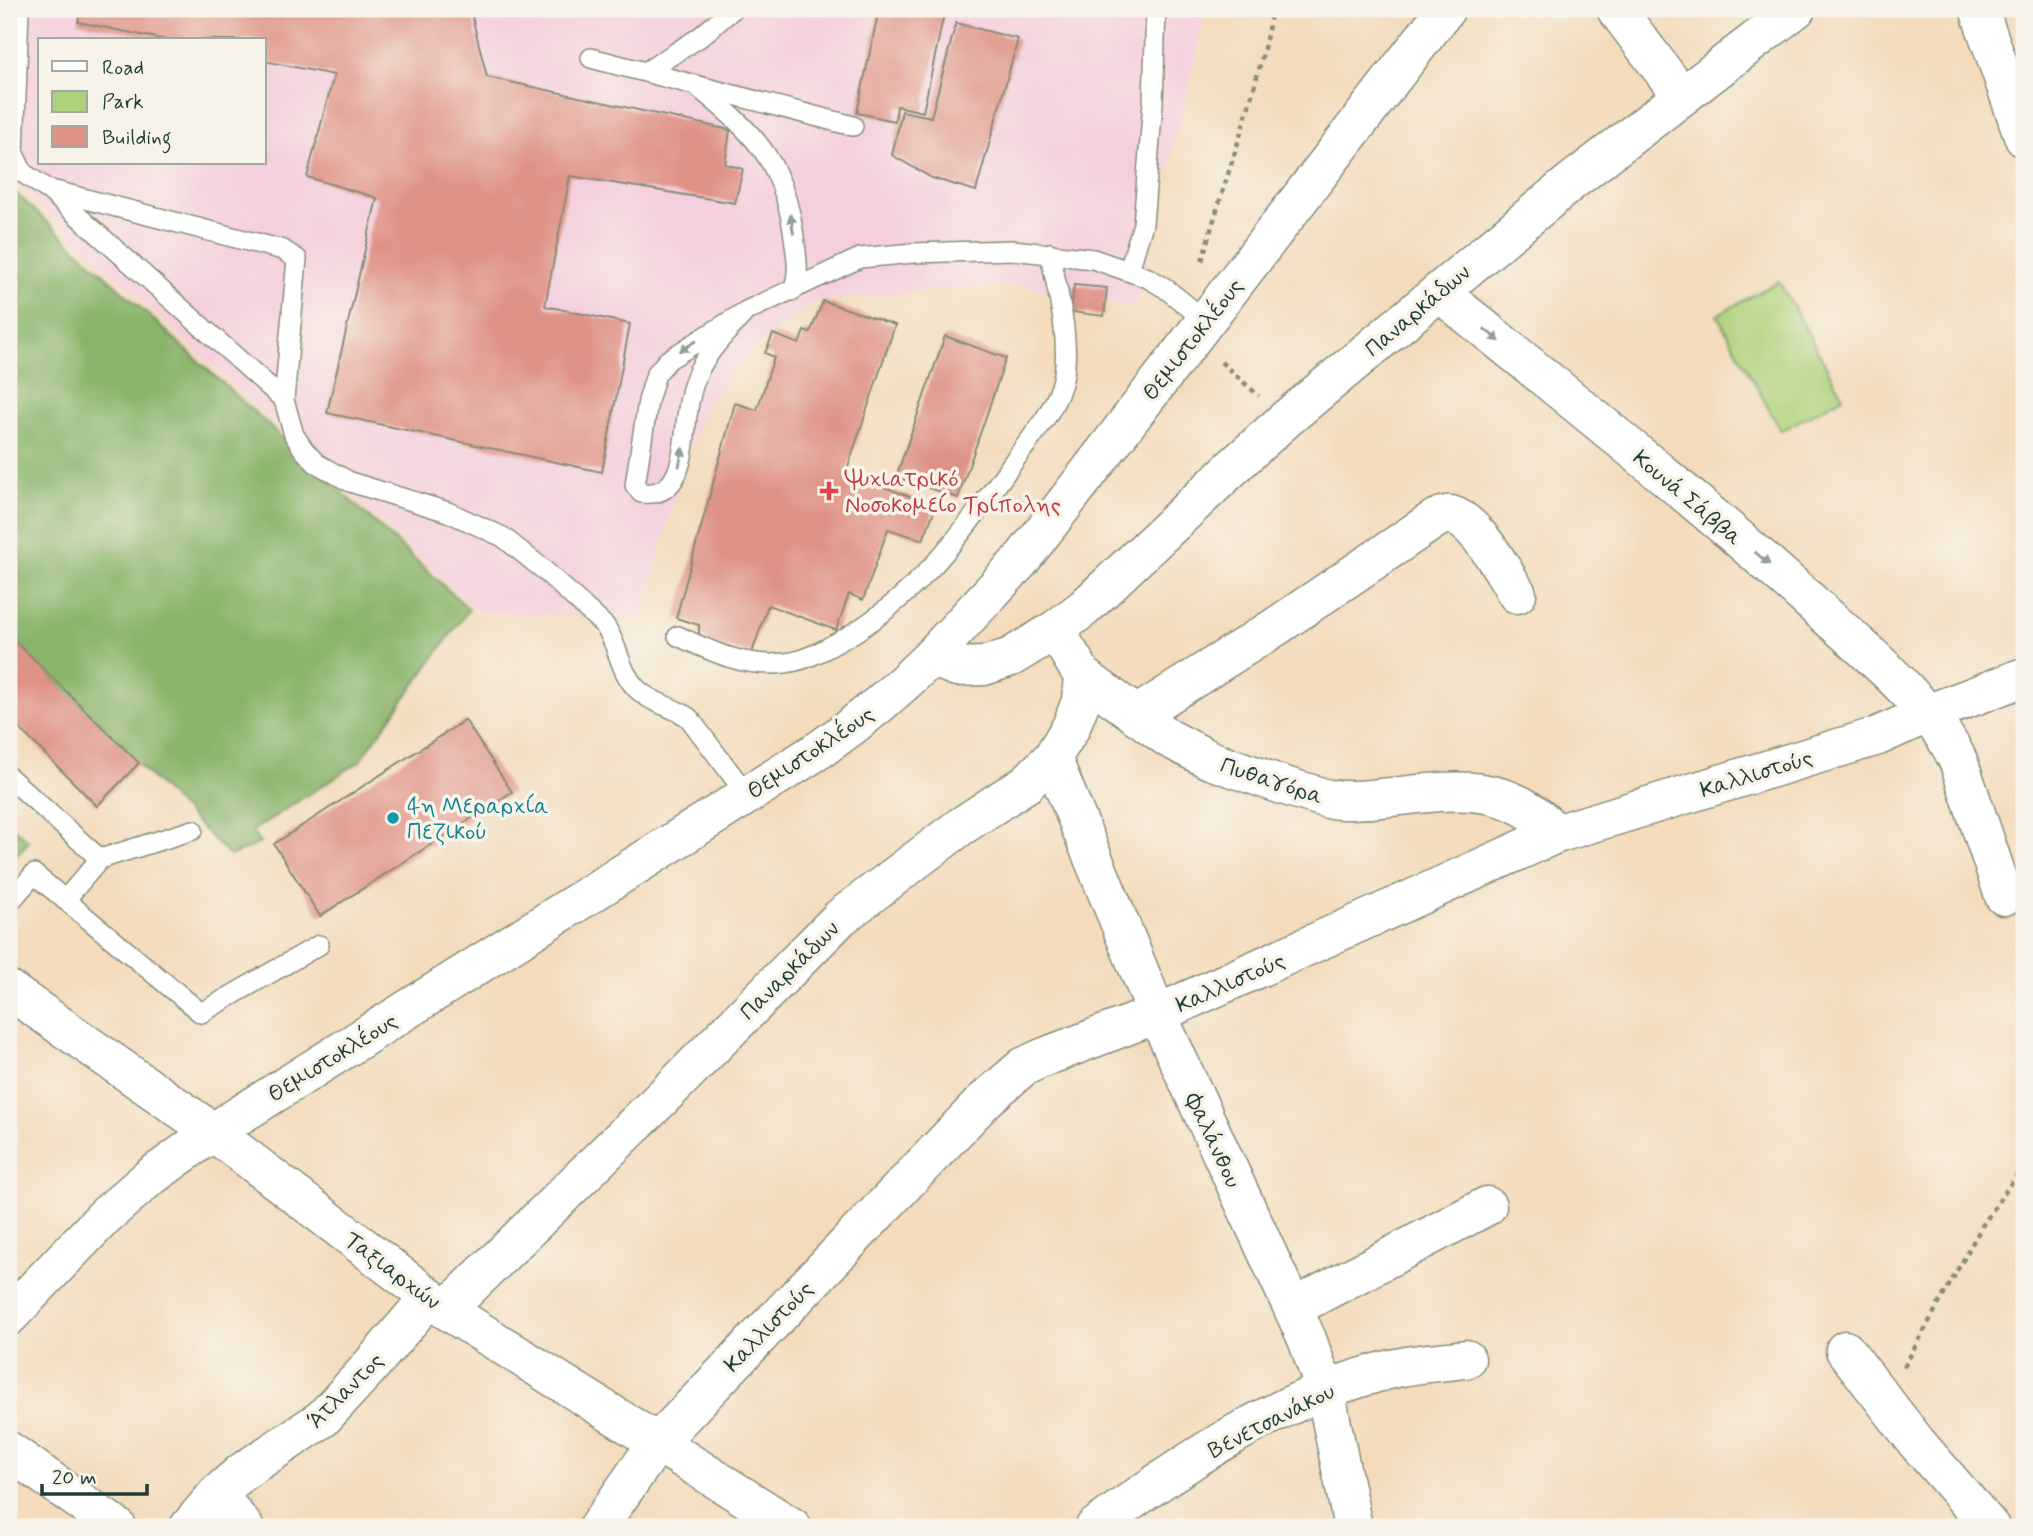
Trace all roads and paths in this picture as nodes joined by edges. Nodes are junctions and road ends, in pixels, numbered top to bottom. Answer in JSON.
{"nodes":[{"id":1,"x":19,"y":9,"type":"edge"},
{"id":2,"x":733,"y":9,"type":"edge"},
{"id":3,"x":1156,"y":9,"type":"edge"},
{"id":4,"x":1272,"y":9,"type":"edge"},
{"id":5,"x":1446,"y":9,"type":"edge"},
{"id":6,"x":1616,"y":9,"type":"edge"},
{"id":7,"x":1796,"y":9,"type":"edge"},
{"id":8,"x":1979,"y":9,"type":"edge"},
{"id":9,"x":591,"y":58,"type":"dead end"},
{"id":10,"x":647,"y":71,"type":"junction"},
{"id":11,"x":693,"y":83,"type":"junction"},
{"id":12,"x":1681,"y":95,"type":"junction"},
{"id":13,"x":853,"y":126,"type":"dead end"},
{"id":14,"x":2024,"y":138,"type":"edge"},
{"id":15,"x":47,"y":189,"type":"junction"},
{"id":16,"x":1050,"y":253,"type":"junction"},
{"id":17,"x":1201,"y":264,"type":"dead end"},
{"id":18,"x":1129,"y":270,"type":"junction"},
{"id":19,"x":792,"y":291,"type":"junction"},
{"id":20,"x":1439,"y":292,"type":"junction"},
{"id":21,"x":747,"y":311,"type":"junction"},
{"id":22,"x":1200,"y":329,"type":"junction"},
{"id":23,"x":284,"y":400,"type":"junction"},
{"id":24,"x":1286,"y":419,"type":"junction"},
{"id":25,"x":1517,"y":594,"type":"dead end"},
{"id":26,"x":1055,"y":631,"type":"junction"},
{"id":27,"x":678,"y":636,"type":"dead end"},
{"id":28,"x":931,"y":657,"type":"junction"},
{"id":29,"x":1083,"y":676,"type":"junction"},
{"id":30,"x":2024,"y":677,"type":"edge"},
{"id":31,"x":1927,"y":713,"type":"junction"},
{"id":32,"x":1136,"y":715,"type":"junction"},
{"id":33,"x":1052,"y":758,"type":"junction"},
{"id":34,"x":9,"y":777,"type":"edge"},
{"id":35,"x":747,"y":795,"type":"junction"},
{"id":36,"x":193,"y":830,"type":"dead end"},
{"id":37,"x":1556,"y":834,"type":"junction"},
{"id":38,"x":100,"y":859,"type":"junction"},
{"id":39,"x":2004,"y":896,"type":"dead end"},
{"id":40,"x":65,"y":900,"type":"junction"},
{"id":41,"x":9,"y":903,"type":"edge"},
{"id":42,"x":319,"y":945,"type":"dead end"},
{"id":43,"x":9,"y":990,"type":"edge"},
{"id":44,"x":1157,"y":1014,"type":"junction"},
{"id":45,"x":213,"y":1132,"type":"junction"},
{"id":46,"x":2024,"y":1164,"type":"edge"},
{"id":47,"x":1487,"y":1206,"type":"dead end"},
{"id":48,"x":438,"y":1304,"type":"junction"},
{"id":49,"x":1293,"y":1308,"type":"junction"},
{"id":50,"x":9,"y":1316,"type":"edge"},
{"id":51,"x":1845,"y":1350,"type":"dead end"},
{"id":52,"x":1466,"y":1359,"type":"dead end"},
{"id":53,"x":1325,"y":1390,"type":"junction"},
{"id":54,"x":1890,"y":1408,"type":"junction"},
{"id":55,"x":657,"y":1443,"type":"junction"},
{"id":56,"x":9,"y":1451,"type":"edge"},
{"id":57,"x":217,"y":1494,"type":"junction"},
{"id":58,"x":117,"y":1527,"type":"edge"},
{"id":59,"x":189,"y":1527,"type":"edge"},
{"id":60,"x":244,"y":1527,"type":"edge"},
{"id":61,"x":598,"y":1527,"type":"edge"},
{"id":62,"x":792,"y":1527,"type":"edge"},
{"id":63,"x":1095,"y":1527,"type":"edge"},
{"id":64,"x":1353,"y":1527,"type":"edge"},
{"id":65,"x":1990,"y":1527,"type":"edge"}],
"edges":[{"from":1,"to":15,"type":"lane"},
{"from":2,"to":10,"type":"lane"},
{"from":3,"to":18,"type":"lane"},
{"from":4,"to":17,"type":"path"},
{"from":5,"to":22,"type":"street","name":"Θεμιστοκλέους"},
{"from":6,"to":12,"type":"street"},
{"from":7,"to":12,"type":"street","name":"Παναρκάδων"},
{"from":8,"to":14,"type":"street"},
{"from":9,"to":10,"type":"lane"},
{"from":10,"to":11,"type":"lane"},
{"from":11,"to":13,"type":"lane"},
{"from":19,"to":11,"type":"lane","one_way":true},
{"from":12,"to":20,"type":"street","name":"Παναρκάδων"},
{"from":15,"to":23,"type":"lane"},
{"from":15,"to":23,"type":"lane"},
{"from":16,"to":18,"type":"lane"},
{"from":16,"to":19,"type":"lane"},
{"from":16,"to":27,"type":"lane"},
{"from":18,"to":22,"type":"lane"},
{"from":19,"to":21,"type":"lane"},
{"from":20,"to":24,"type":"street","name":"Παναρκάδων"},
{"from":20,"to":31,"type":"street","name":"Κουνά Σάββα","one_way":true},
{"from":21,"to":21,"type":"lane","one_way":true},
{"from":22,"to":24,"type":"path"},
{"from":22,"to":28,"type":"street","name":"Θεμιστοκλέους"},
{"from":23,"to":35,"type":"lane"},
{"from":24,"to":26,"type":"street","name":"Παναρκάδων"},
{"from":25,"to":32,"type":"street"},
{"from":26,"to":28,"type":"street","name":"Παναρκάδων"},
{"from":26,"to":29,"type":"street"},
{"from":28,"to":35,"type":"street","name":"Θεμιστοκλέους"},
{"from":29,"to":32,"type":"street","name":"Πυθαγόρα"},
{"from":29,"to":33,"type":"street","name":"Παναρκάδων"},
{"from":30,"to":31,"type":"street","name":"Καλλιστούς"},
{"from":31,"to":37,"type":"street","name":"Καλλιστούς"},
{"from":31,"to":39,"type":"street","name":"Κουνά Σάββα"},
{"from":32,"to":37,"type":"street","name":"Πυθαγόρα"},
{"from":33,"to":44,"type":"street","name":"Φαλάνθου"},
{"from":33,"to":48,"type":"street","name":"Παναρκάδων"},
{"from":34,"to":38,"type":"lane"},
{"from":35,"to":45,"type":"street","name":"Θεμιστοκλέους"},
{"from":36,"to":38,"type":"lane"},
{"from":37,"to":44,"type":"street","name":"Καλλιστούς"},
{"from":38,"to":40,"type":"lane"},
{"from":40,"to":41,"type":"lane"},
{"from":40,"to":42,"type":"lane"},
{"from":43,"to":45,"type":"street","name":"Ταξιαρχών"},
{"from":44,"to":49,"type":"street","name":"Φαλάνθου"},
{"from":44,"to":55,"type":"street","name":"Καλλιστούς"},
{"from":45,"to":48,"type":"street","name":"Ταξιαρχών"},
{"from":45,"to":50,"type":"street","name":"Θεμιστοκλέους"},
{"from":46,"to":54,"type":"path"},
{"from":47,"to":49,"type":"street"},
{"from":48,"to":55,"type":"street","name":"Ταξιαρχών"},
{"from":48,"to":57,"type":"street","name":"Άτλαντος"},
{"from":49,"to":53,"type":"street","name":"Φαλάνθου"},
{"from":51,"to":54,"type":"street"},
{"from":52,"to":53,"type":"street","name":"Βενετσανάκου"},
{"from":53,"to":63,"type":"street","name":"Βενετσανάκου"},
{"from":53,"to":64,"type":"street","name":"Φαλάνθου"},
{"from":54,"to":65,"type":"street"},
{"from":55,"to":61,"type":"street","name":"Καλλιστούς"},
{"from":55,"to":62,"type":"street","name":"Ταξιαρχών"},
{"from":56,"to":58,"type":"street"},
{"from":57,"to":59,"type":"street","name":"Άτλαντος"},
{"from":57,"to":60,"type":"street"}]}
